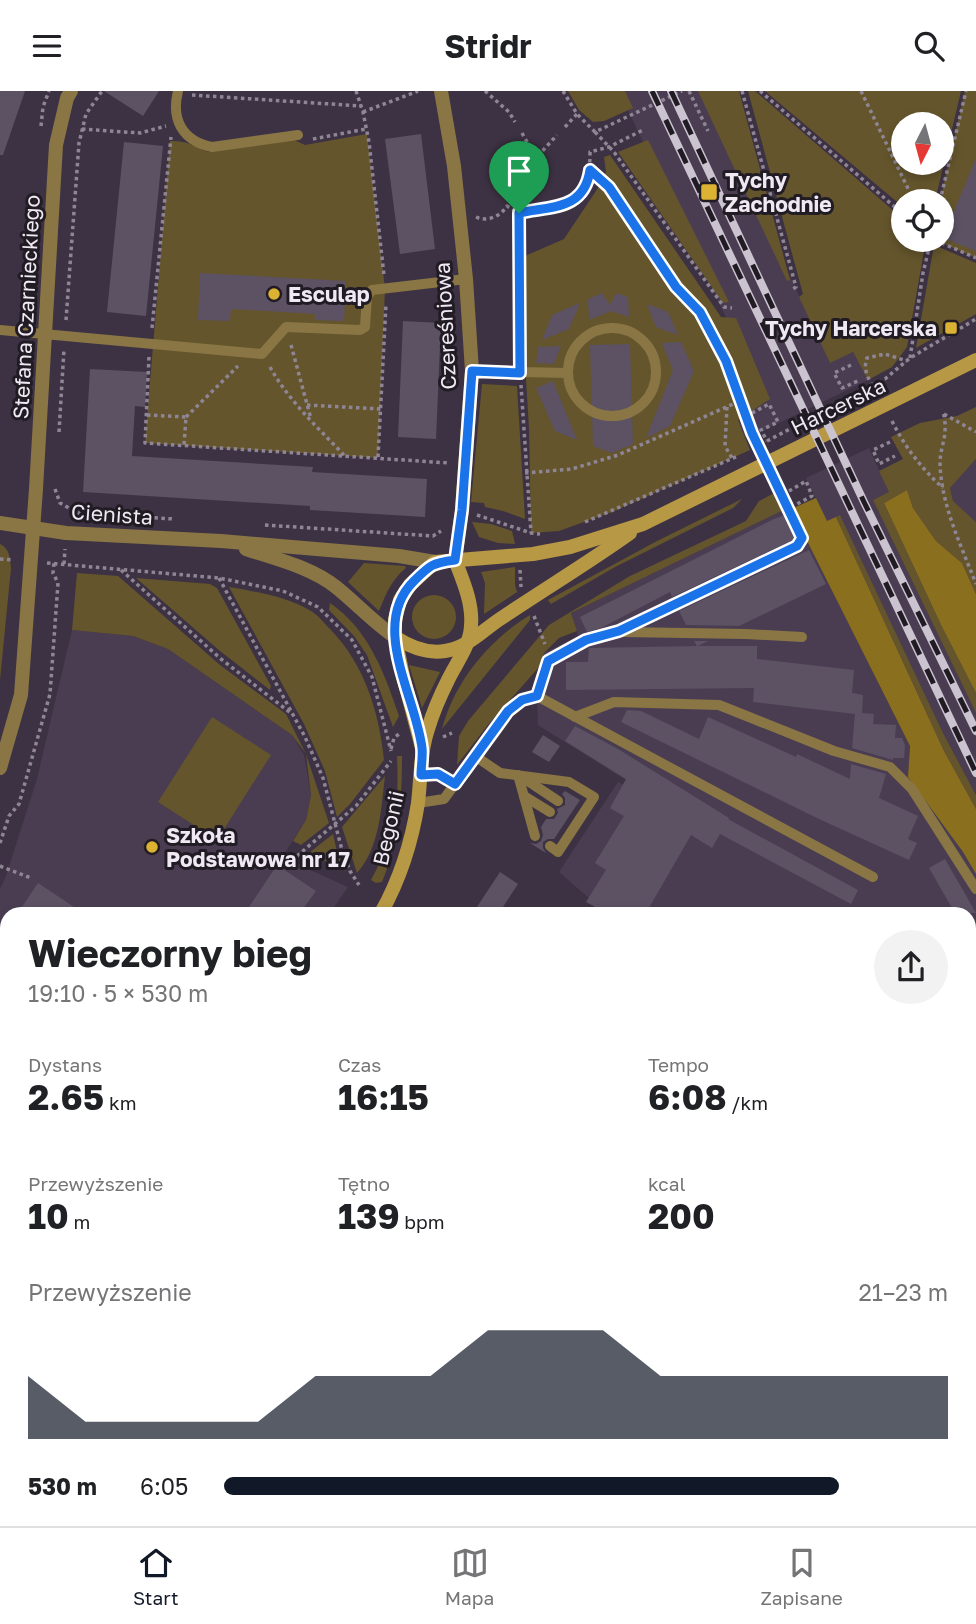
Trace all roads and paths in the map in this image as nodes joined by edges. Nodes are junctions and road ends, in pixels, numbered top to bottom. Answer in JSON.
{"nodes":[{"id":1,"x":71,"y":91,"type":"edge"},
{"id":2,"x":418,"y":91,"type":"edge"},
{"id":3,"x":441,"y":91,"type":"edge"},
{"id":4,"x":485,"y":91,"type":"edge"},
{"id":5,"x":563,"y":91,"type":"edge"},
{"id":6,"x":682,"y":91,"type":"edge"},
{"id":7,"x":689,"y":91,"type":"edge"},
{"id":8,"x":742,"y":91,"type":"edge"},
{"id":9,"x":760,"y":91,"type":"edge"},
{"id":10,"x":861,"y":91,"type":"edge"},
{"id":11,"x":966,"y":91,"type":"edge"},
{"id":12,"x":177,"y":93,"type":"edge"},
{"id":13,"x":361,"y":106,"type":"dead end"},
{"id":14,"x":363,"y":112,"type":"dead end"},
{"id":15,"x":577,"y":114,"type":"junction"},
{"id":16,"x":515,"y":123,"type":"dead end"},
{"id":17,"x":175,"y":124,"type":"junction"},
{"id":18,"x":565,"y":127,"type":"dead end"},
{"id":19,"x":82,"y":129,"type":"dead end"},
{"id":20,"x":366,"y":129,"type":"dead end"},
{"id":21,"x":643,"y":130,"type":"dead end"},
{"id":22,"x":595,"y":131,"type":"junction"},
{"id":23,"x":708,"y":131,"type":"dead end"},
{"id":24,"x":522,"y":133,"type":"dead end"},
{"id":25,"x":298,"y":135,"type":"joint"},
{"id":26,"x":557,"y":135,"type":"dead end"},
{"id":27,"x":609,"y":146,"type":"junction"},
{"id":28,"x":536,"y":158,"type":"junction"},
{"id":29,"x":590,"y":170,"type":"junction"},
{"id":30,"x":522,"y":187,"type":"dead end"},
{"id":31,"x":908,"y":189,"type":"edge"},
{"id":32,"x":943,"y":189,"type":"edge"},
{"id":33,"x":520,"y":200,"type":"dead end"},
{"id":34,"x":891,"y":204,"type":"edge"},
{"id":35,"x":519,"y":213,"type":"junction"},
{"id":36,"x":476,"y":219,"type":"dead end"},
{"id":37,"x":954,"y":249,"type":"edge"},
{"id":38,"x":929,"y":252,"type":"edge"},
{"id":39,"x":976,"y":258,"type":"edge"},
{"id":40,"x":466,"y":279,"type":"junction"},
{"id":41,"x":791,"y":290,"type":"dead end"},
{"id":42,"x":732,"y":308,"type":"dead end"},
{"id":43,"x":976,"y":319,"type":"edge"},
{"id":44,"x":286,"y":327,"type":"junction"},
{"id":45,"x":0,"y":330,"type":"edge"},
{"id":46,"x":45,"y":334,"type":"junction"},
{"id":47,"x":150,"y":345,"type":"junction"},
{"id":48,"x":257,"y":353,"type":"junction"},
{"id":49,"x":910,"y":358,"type":"junction"},
{"id":50,"x":976,"y":360,"type":"edge"},
{"id":51,"x":851,"y":365,"type":"dead end"},
{"id":52,"x":472,"y":371,"type":"junction"},
{"id":53,"x":520,"y":373,"type":"junction"},
{"id":54,"x":568,"y":373,"type":"junction"},
{"id":55,"x":860,"y":380,"type":"dead end"},
{"id":56,"x":740,"y":401,"type":"junction"},
{"id":57,"x":307,"y":405,"type":"junction"},
{"id":58,"x":727,"y":407,"type":"junction"},
{"id":59,"x":380,"y":409,"type":"dead end"},
{"id":60,"x":752,"y":413,"type":"dead end"},
{"id":61,"x":146,"y":415,"type":"junction"},
{"id":62,"x":186,"y":417,"type":"junction"},
{"id":63,"x":311,"y":421,"type":"junction"},
{"id":64,"x":976,"y":432,"type":"edge"},
{"id":65,"x":767,"y":441,"type":"junction"},
{"id":66,"x":890,"y":443,"type":"dead end"},
{"id":67,"x":184,"y":445,"type":"junction"},
{"id":68,"x":750,"y":450,"type":"dead end"},
{"id":69,"x":741,"y":454,"type":"dead end"},
{"id":70,"x":345,"y":456,"type":"junction"},
{"id":71,"x":895,"y":456,"type":"dead end"},
{"id":72,"x":764,"y":457,"type":"dead end"},
{"id":73,"x":732,"y":459,"type":"junction"},
{"id":74,"x":450,"y":463,"type":"dead end"},
{"id":75,"x":769,"y":468,"type":"dead end"},
{"id":76,"x":525,"y":473,"type":"junction"},
{"id":77,"x":789,"y":491,"type":"dead end"},
{"id":78,"x":797,"y":503,"type":"dead end"},
{"id":79,"x":462,"y":510,"type":"junction"},
{"id":80,"x":0,"y":523,"type":"edge"},
{"id":81,"x":581,"y":524,"type":"dead end"},
{"id":82,"x":643,"y":524,"type":"junction"},
{"id":83,"x":33,"y":528,"type":"junction"},
{"id":84,"x":521,"y":530,"type":"junction"},
{"id":85,"x":531,"y":533,"type":"junction"},
{"id":86,"x":547,"y":534,"type":"dead end"},
{"id":87,"x":221,"y":541,"type":"junction"},
{"id":88,"x":797,"y":546,"type":"joint"},
{"id":89,"x":520,"y":555,"type":"junction"},
{"id":90,"x":0,"y":559,"type":"edge"},
{"id":91,"x":16,"y":560,"type":"dead end"},
{"id":92,"x":455,"y":560,"type":"junction"},
{"id":93,"x":41,"y":562,"type":"dead end"},
{"id":94,"x":435,"y":562,"type":"junction"},
{"id":95,"x":54,"y":563,"type":"junction"},
{"id":96,"x":121,"y":569,"type":"junction"},
{"id":97,"x":219,"y":578,"type":"junction"},
{"id":98,"x":976,"y":584,"type":"edge"},
{"id":99,"x":527,"y":601,"type":"junction"},
{"id":100,"x":619,"y":631,"type":"junction"},
{"id":101,"x":395,"y":637,"type":"junction"},
{"id":102,"x":802,"y":638,"type":"dead end"},
{"id":103,"x":467,"y":644,"type":"junction"},
{"id":104,"x":551,"y":659,"type":"junction"},
{"id":105,"x":537,"y":696,"type":"junction"},
{"id":106,"x":293,"y":715,"type":"junction"},
{"id":107,"x":576,"y":717,"type":"junction"},
{"id":108,"x":422,"y":748,"type":"junction"},
{"id":109,"x":391,"y":751,"type":"dead end"},
{"id":110,"x":475,"y":756,"type":"junction"},
{"id":111,"x":391,"y":761,"type":"dead end"},
{"id":112,"x":0,"y":768,"type":"edge"},
{"id":113,"x":421,"y":775,"type":"junction"},
{"id":114,"x":518,"y":775,"type":"junction"},
{"id":115,"x":455,"y":784,"type":"junction"},
{"id":116,"x":524,"y":796,"type":"junction"},
{"id":117,"x":558,"y":801,"type":"dead end"},
{"id":118,"x":418,"y":803,"type":"junction"},
{"id":119,"x":550,"y":813,"type":"dead end"},
{"id":120,"x":529,"y":815,"type":"junction"},
{"id":121,"x":543,"y":824,"type":"dead end"},
{"id":122,"x":335,"y":825,"type":"junction"},
{"id":123,"x":535,"y":836,"type":"dead end"},
{"id":124,"x":0,"y":843,"type":"edge"},
{"id":125,"x":550,"y":846,"type":"dead end"},
{"id":126,"x":297,"y":856,"type":"dead end"},
{"id":127,"x":0,"y":866,"type":"edge"},
{"id":128,"x":873,"y":877,"type":"dead end"},
{"id":129,"x":31,"y":878,"type":"dead end"},
{"id":130,"x":359,"y":885,"type":"dead end"},
{"id":131,"x":976,"y":889,"type":"edge"},
{"id":132,"x":384,"y":907,"type":"edge"}],
"edges":[{"from":1,"to":46,"type":"street","name":"Stefana Czarnieckiego"},
{"from":2,"to":14,"type":"path"},
{"from":3,"to":40,"type":"street","name":"Czereśniowa"},
{"from":4,"to":16,"type":"path"},
{"from":5,"to":15,"type":"path"},
{"from":6,"to":22,"type":"path"},
{"from":7,"to":23,"type":"path"},
{"from":8,"to":41,"type":"path"},
{"from":9,"to":34,"type":"path"},
{"from":10,"to":31,"type":"path"},
{"from":11,"to":32,"type":"path"},
{"from":12,"to":13,"type":"path"},
{"from":12,"to":17,"type":"lane"},
{"from":15,"to":18,"type":"path"},
{"from":15,"to":22,"type":"path"},
{"from":17,"to":19,"type":"path"},
{"from":17,"to":25,"type":"lane"},
{"from":17,"to":47,"type":"path"},
{"from":20,"to":25,"type":"path"},
{"from":21,"to":27,"type":"path"},
{"from":22,"to":27,"type":"path"},
{"from":24,"to":28,"type":"path"},
{"from":26,"to":28,"type":"path"},
{"from":27,"to":29,"type":"path"},
{"from":27,"to":42,"type":"path"},
{"from":28,"to":30,"type":"path"},
{"from":29,"to":35,"type":"path"},
{"from":29,"to":56,"type":"path"},
{"from":33,"to":35,"type":"path"},
{"from":35,"to":36,"type":"path"},
{"from":35,"to":53,"type":"path"},
{"from":37,"to":39,"type":"path"},
{"from":38,"to":49,"type":"path"},
{"from":40,"to":44,"type":"lane"},
{"from":40,"to":52,"type":"street","name":"Czereśniowa"},
{"from":43,"to":49,"type":"path"},
{"from":44,"to":48,"type":"lane"},
{"from":44,"to":57,"type":"path"},
{"from":45,"to":46,"type":"lane"},
{"from":46,"to":47,"type":"lane"},
{"from":46,"to":83,"type":"street","name":"Stefana Czarnieckiego"},
{"from":47,"to":48,"type":"lane"},
{"from":47,"to":61,"type":"path"},
{"from":48,"to":62,"type":"path"},
{"from":48,"to":63,"type":"path"},
{"from":49,"to":65,"type":"path"},
{"from":50,"to":82,"type":"street","name":"Harcerska"},
{"from":51,"to":55,"type":"path"},
{"from":52,"to":53,"type":"lane"},
{"from":52,"to":79,"type":"street","name":"Czereśniowa"},
{"from":53,"to":54,"type":"lane"},
{"from":53,"to":76,"type":"path"},
{"from":54,"to":54,"type":"lane"},
{"from":56,"to":58,"type":"path"},
{"from":56,"to":72,"type":"path"},
{"from":57,"to":59,"type":"path"},
{"from":57,"to":63,"type":"path"},
{"from":58,"to":73,"type":"path"},
{"from":58,"to":76,"type":"path"},
{"from":60,"to":65,"type":"path"},
{"from":61,"to":62,"type":"path"},
{"from":61,"to":67,"type":"path"},
{"from":62,"to":67,"type":"path"},
{"from":63,"to":70,"type":"path"},
{"from":64,"to":98,"type":"path"},
{"from":65,"to":68,"type":"path"},
{"from":66,"to":71,"type":"path"},
{"from":67,"to":70,"type":"path"},
{"from":69,"to":73,"type":"path"},
{"from":70,"to":74,"type":"path"},
{"from":73,"to":81,"type":"path"},
{"from":75,"to":88,"type":"path"},
{"from":76,"to":85,"type":"path"},
{"from":77,"to":78,"type":"path"},
{"from":79,"to":84,"type":"path"},
{"from":79,"to":92,"type":"street","name":"Czereśniowa"},
{"from":80,"to":83,"type":"street","name":"Cienista"},
{"from":82,"to":89,"type":"street","name":"Harcerska"},
{"from":82,"to":99,"type":"street","name":"Harcerska"},
{"from":83,"to":87,"type":"street","name":"Cienista"},
{"from":83,"to":112,"type":"street","name":"Stefana Czarnieckiego"},
{"from":84,"to":85,"type":"path"},
{"from":84,"to":89,"type":"path"},
{"from":85,"to":86,"type":"path"},
{"from":87,"to":94,"type":"street","name":"Cienista"},
{"from":87,"to":101,"type":"street","name":"Cienista"},
{"from":88,"to":100,"type":"lane"},
{"from":89,"to":92,"type":"street","name":"Harcerska"},
{"from":89,"to":99,"type":"path"},
{"from":90,"to":91,"type":"path"},
{"from":92,"to":94,"type":"street"},
{"from":92,"to":103,"type":"street"},
{"from":93,"to":95,"type":"path"},
{"from":94,"to":101,"type":"street"},
{"from":95,"to":96,"type":"path"},
{"from":95,"to":124,"type":"path"},
{"from":96,"to":97,"type":"path"},
{"from":96,"to":106,"type":"path"},
{"from":97,"to":106,"type":"path"},
{"from":97,"to":109,"type":"path"},
{"from":99,"to":103,"type":"street","name":"Harcerska"},
{"from":99,"to":104,"type":"path"},
{"from":100,"to":102,"type":"lane"},
{"from":100,"to":104,"type":"lane"},
{"from":101,"to":103,"type":"street"},
{"from":101,"to":108,"type":"street","name":"Begonii"},
{"from":103,"to":108,"type":"street","name":"Begonii"},
{"from":104,"to":105,"type":"lane"},
{"from":105,"to":107,"type":"lane"},
{"from":105,"to":110,"type":"lane"},
{"from":106,"to":122,"type":"path"},
{"from":107,"to":128,"type":"lane"},
{"from":107,"to":131,"type":"lane"},
{"from":108,"to":113,"type":"street","name":"Begonii"},
{"from":110,"to":114,"type":"lane"},
{"from":110,"to":115,"type":"lane"},
{"from":111,"to":122,"type":"path"},
{"from":113,"to":115,"type":"lane"},
{"from":113,"to":118,"type":"street","name":"Begonii"},
{"from":114,"to":116,"type":"lane"},
{"from":114,"to":117,"type":"lane"},
{"from":114,"to":125,"type":"lane"},
{"from":115,"to":118,"type":"lane"},
{"from":116,"to":119,"type":"lane"},
{"from":116,"to":120,"type":"lane"},
{"from":118,"to":132,"type":"street","name":"Begonii"},
{"from":120,"to":121,"type":"lane"},
{"from":120,"to":123,"type":"lane"},
{"from":122,"to":126,"type":"path"},
{"from":122,"to":130,"type":"path"},
{"from":127,"to":129,"type":"path"}]}
